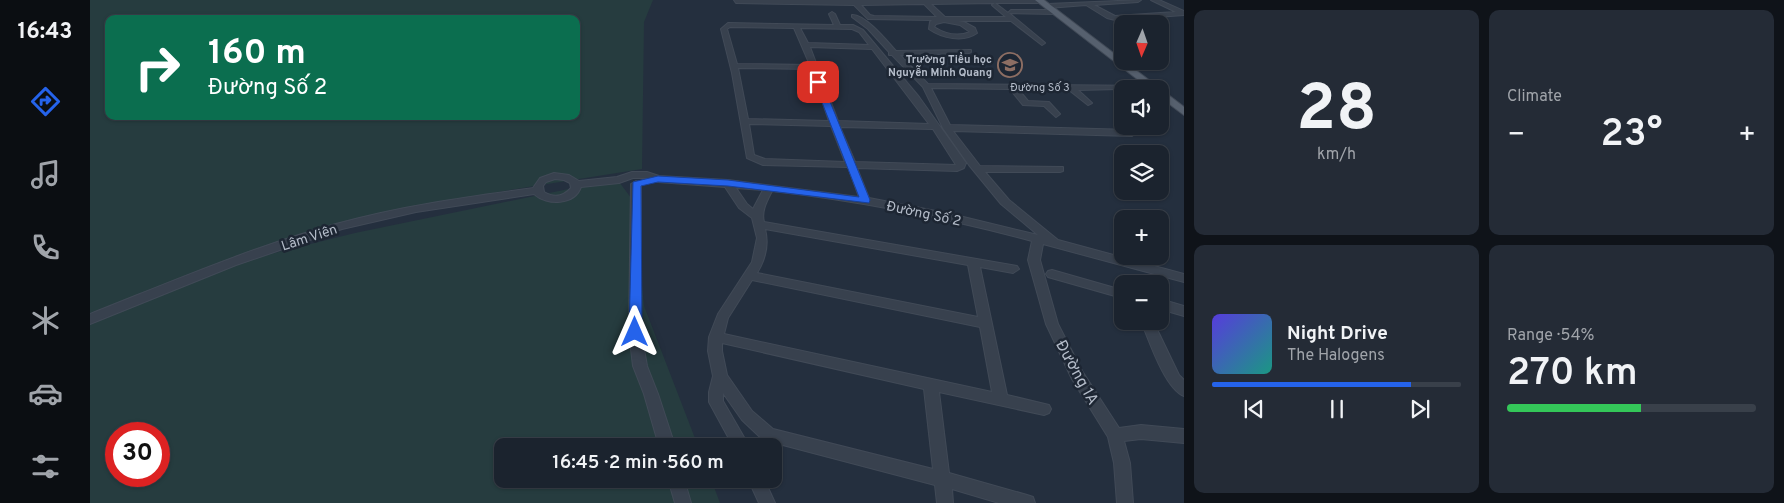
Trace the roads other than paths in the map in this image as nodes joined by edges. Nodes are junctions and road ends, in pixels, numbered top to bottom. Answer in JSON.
{"nodes":[{"id":1,"x":987,"y":0,"type":"edge"},
{"id":2,"x":1138,"y":0,"type":"edge"},
{"id":3,"x":1154,"y":0,"type":"edge"},
{"id":4,"x":736,"y":1,"type":"edge"},
{"id":5,"x":893,"y":1,"type":"edge"},
{"id":6,"x":924,"y":1,"type":"edge"},
{"id":7,"x":856,"y":2,"type":"junction"},
{"id":8,"x":1088,"y":4,"type":"junction"},
{"id":9,"x":995,"y":5,"type":"dead end"},
{"id":10,"x":1045,"y":5,"type":"edge"},
{"id":11,"x":832,"y":14,"type":"dead end"},
{"id":12,"x":854,"y":16,"type":"dead end"},
{"id":13,"x":1012,"y":16,"type":"junction"},
{"id":14,"x":944,"y":20,"type":"junction"},
{"id":15,"x":796,"y":26,"type":"junction"},
{"id":16,"x":838,"y":27,"type":"junction"},
{"id":17,"x":1042,"y":43,"type":"dead end"},
{"id":18,"x":805,"y":45,"type":"junction"},
{"id":19,"x":873,"y":47,"type":"junction"},
{"id":20,"x":969,"y":51,"type":"dead end"},
{"id":21,"x":892,"y":53,"type":"junction"},
{"id":22,"x":734,"y":66,"type":"junction"},
{"id":23,"x":814,"y":67,"type":"junction"},
{"id":24,"x":1143,"y":80,"type":"edge"},
{"id":25,"x":926,"y":86,"type":"junction"},
{"id":26,"x":1012,"y":87,"type":"junction"},
{"id":27,"x":1072,"y":88,"type":"junction"},
{"id":28,"x":1114,"y":89,"type":"edge"},
{"id":29,"x":1169,"y":100,"type":"edge"},
{"id":30,"x":1088,"y":103,"type":"dead end"},
{"id":31,"x":1184,"y":112,"type":"edge"},
{"id":32,"x":1056,"y":114,"type":"dead end"},
{"id":33,"x":745,"y":121,"type":"junction"},
{"id":34,"x":834,"y":122,"type":"junction"},
{"id":35,"x":933,"y":124,"type":"junction"},
{"id":36,"x":947,"y":128,"type":"junction"},
{"id":37,"x":1114,"y":133,"type":"edge"},
{"id":38,"x":851,"y":165,"type":"junction"},
{"id":39,"x":977,"y":169,"type":"junction"},
{"id":40,"x":1060,"y":170,"type":"dead end"},
{"id":41,"x":658,"y":179,"type":"junction"},
{"id":42,"x":619,"y":180,"type":"junction"},
{"id":43,"x":728,"y":183,"type":"junction"},
{"id":44,"x":576,"y":184,"type":"junction"},
{"id":45,"x":636,"y":184,"type":"junction"},
{"id":46,"x":769,"y":188,"type":"junction"},
{"id":47,"x":538,"y":190,"type":"junction"},
{"id":48,"x":865,"y":200,"type":"junction"},
{"id":49,"x":759,"y":221,"type":"junction"},
{"id":50,"x":1038,"y":240,"type":"junction"},
{"id":51,"x":1056,"y":245,"type":"junction"},
{"id":52,"x":973,"y":263,"type":"junction"},
{"id":53,"x":1013,"y":269,"type":"dead end"},
{"id":54,"x":1052,"y":274,"type":"dead end"},
{"id":55,"x":749,"y":275,"type":"junction"},
{"id":56,"x":1184,"y":278,"type":"edge"},
{"id":57,"x":1114,"y":292,"type":"edge"},
{"id":58,"x":1169,"y":307,"type":"edge"},
{"id":59,"x":1184,"y":311,"type":"edge"},
{"id":60,"x":90,"y":319,"type":"edge"},
{"id":61,"x":985,"y":323,"type":"junction"},
{"id":62,"x":1150,"y":330,"type":"edge"},
{"id":63,"x":716,"y":336,"type":"junction"},
{"id":64,"x":720,"y":376,"type":"junction"},
{"id":65,"x":931,"y":384,"type":"junction"},
{"id":66,"x":1184,"y":390,"type":"edge"},
{"id":67,"x":1001,"y":400,"type":"junction"},
{"id":68,"x":1044,"y":409,"type":"dead end"},
{"id":69,"x":1115,"y":435,"type":"junction"},
{"id":70,"x":1184,"y":436,"type":"edge"},
{"id":71,"x":665,"y":438,"type":"edge"},
{"id":72,"x":736,"y":438,"type":"edge"},
{"id":73,"x":777,"y":438,"type":"edge"},
{"id":74,"x":782,"y":439,"type":"edge"},
{"id":75,"x":942,"y":479,"type":"junction"},
{"id":76,"x":679,"y":488,"type":"edge"},
{"id":77,"x":760,"y":488,"type":"edge"},
{"id":78,"x":683,"y":503,"type":"edge"},
{"id":79,"x":767,"y":503,"type":"edge"},
{"id":80,"x":945,"y":503,"type":"edge"},
{"id":81,"x":1027,"y":503,"type":"edge"},
{"id":82,"x":1125,"y":503,"type":"edge"}],
"edges":[{"from":1,"to":6,"type":"street"},
{"from":1,"to":10,"type":"street"},
{"from":2,"to":8,"type":"street"},
{"from":3,"to":8,"type":"street"},
{"from":4,"to":7,"type":"street"},
{"from":5,"to":6,"type":"street"},
{"from":5,"to":7,"type":"street"},
{"from":6,"to":14,"type":"street"},
{"from":7,"to":14,"type":"street"},
{"from":8,"to":10,"type":"street"},
{"from":9,"to":13,"type":"street"},
{"from":10,"to":13,"type":"street"},
{"from":10,"to":24,"type":"main road"},
{"from":11,"to":16,"type":"street"},
{"from":12,"to":21,"type":"street"},
{"from":13,"to":14,"type":"street"},
{"from":13,"to":17,"type":"street"},
{"from":14,"to":14,"type":"street"},
{"from":15,"to":16,"type":"street"},
{"from":15,"to":18,"type":"street"},
{"from":15,"to":22,"type":"street"},
{"from":16,"to":19,"type":"street"},
{"from":18,"to":19,"type":"street"},
{"from":18,"to":23,"type":"street"},
{"from":19,"to":35,"type":"street"},
{"from":20,"to":21,"type":"street"},
{"from":21,"to":25,"type":"street"},
{"from":22,"to":23,"type":"street"},
{"from":22,"to":33,"type":"street"},
{"from":23,"to":34,"type":"street"},
{"from":25,"to":26,"type":"street","name":"Đường Số 3"},
{"from":25,"to":36,"type":"street"},
{"from":26,"to":27,"type":"street","name":"Đường Số 3"},
{"from":26,"to":32,"type":"street"},
{"from":27,"to":28,"type":"street","name":"Đường Số 3"},
{"from":27,"to":30,"type":"street"},
{"from":29,"to":31,"type":"main road"},
{"from":33,"to":34,"type":"street"},
{"from":33,"to":38,"type":"street"},
{"from":34,"to":35,"type":"street"},
{"from":34,"to":38,"type":"street"},
{"from":35,"to":38,"type":"street"},
{"from":36,"to":37,"type":"street"},
{"from":36,"to":39,"type":"street"},
{"from":38,"to":48,"type":"street"},
{"from":39,"to":40,"type":"street"},
{"from":39,"to":51,"type":"street"},
{"from":41,"to":42,"type":"street","name":"Lâm Viên"},
{"from":41,"to":43,"type":"street","name":"Đường Số 2"},
{"from":41,"to":45,"type":"street","name":"Lâm Viên"},
{"from":42,"to":44,"type":"street","name":"Lâm Viên"},
{"from":42,"to":45,"type":"street","name":"Lâm Viên"},
{"from":43,"to":46,"type":"street","name":"Đường Số 2"},
{"from":43,"to":49,"type":"street"},
{"from":44,"to":47,"type":"street","name":"Lâm Viên"},
{"from":44,"to":47,"type":"street","name":"Lâm Viên"},
{"from":45,"to":71,"type":"street"},
{"from":46,"to":48,"type":"street","name":"Đường Số 2"},
{"from":46,"to":49,"type":"street"},
{"from":47,"to":60,"type":"street","name":"Lâm Viên"},
{"from":48,"to":50,"type":"street","name":"Đường Số 2"},
{"from":49,"to":52,"type":"street"},
{"from":49,"to":55,"type":"street"},
{"from":50,"to":51,"type":"street","name":"Đường Số 2"},
{"from":50,"to":69,"type":"street","name":"Đường 1A"},
{"from":51,"to":56,"type":"street","name":"Đường Số 2"},
{"from":52,"to":53,"type":"street"},
{"from":52,"to":61,"type":"street"},
{"from":54,"to":57,"type":"street"},
{"from":55,"to":61,"type":"street"},
{"from":55,"to":63,"type":"street"},
{"from":58,"to":59,"type":"street"},
{"from":61,"to":67,"type":"street"},
{"from":62,"to":66,"type":"street"},
{"from":63,"to":64,"type":"street"},
{"from":63,"to":65,"type":"street"},
{"from":64,"to":72,"type":"street"},
{"from":64,"to":73,"type":"street"},
{"from":65,"to":67,"type":"street"},
{"from":65,"to":75,"type":"street"},
{"from":67,"to":68,"type":"street"},
{"from":69,"to":70,"type":"street"},
{"from":69,"to":82,"type":"street","name":"Đường 1A"},
{"from":74,"to":75,"type":"street"},
{"from":75,"to":80,"type":"street"},
{"from":75,"to":81,"type":"street"},
{"from":76,"to":78,"type":"street"},
{"from":77,"to":79,"type":"street"}]}
